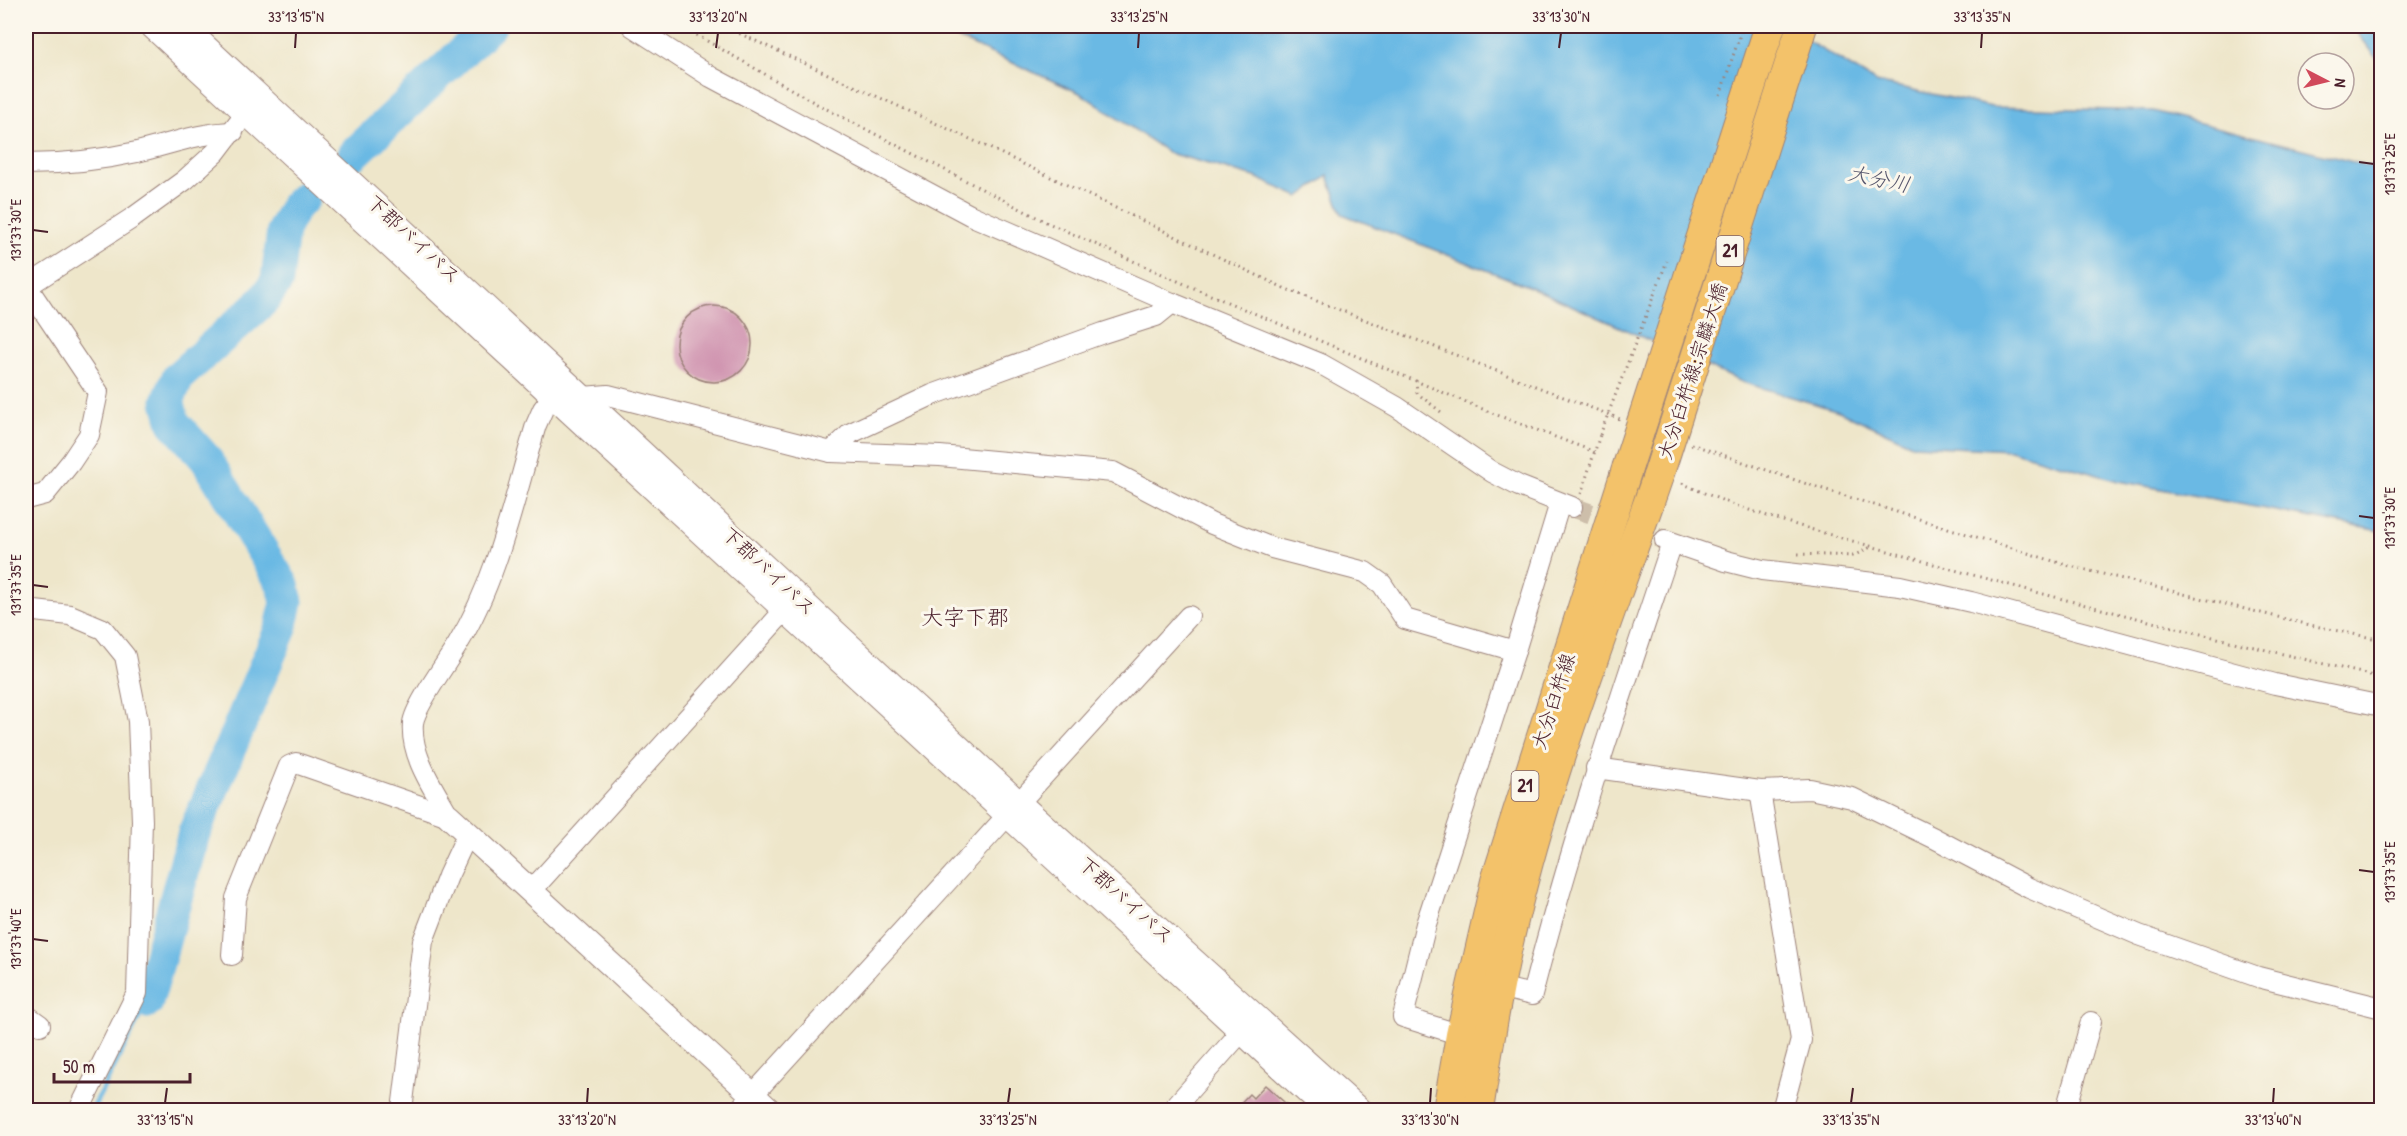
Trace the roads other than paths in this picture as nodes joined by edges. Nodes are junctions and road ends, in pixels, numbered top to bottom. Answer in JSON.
{"nodes":[{"id":1,"x":152,"y":26,"type":"edge"},
{"id":2,"x":183,"y":26,"type":"edge"},
{"id":3,"x":632,"y":26,"type":"edge"},
{"id":4,"x":1770,"y":26,"type":"edge"},
{"id":5,"x":1802,"y":26,"type":"edge"},
{"id":6,"x":246,"y":113,"type":"junction"},
{"id":7,"x":26,"y":164,"type":"edge"},
{"id":8,"x":27,"y":287,"type":"edge"},
{"id":9,"x":1172,"y":303,"type":"junction"},
{"id":10,"x":553,"y":396,"type":"junction"},
{"id":11,"x":583,"y":397,"type":"junction"},
{"id":12,"x":831,"y":452,"type":"junction"},
{"id":13,"x":1627,"y":469,"type":"joint"},
{"id":14,"x":1668,"y":479,"type":"joint"},
{"id":15,"x":26,"y":500,"type":"edge"},
{"id":16,"x":790,"y":604,"type":"junction"},
{"id":17,"x":26,"y":610,"type":"edge"},
{"id":18,"x":1190,"y":616,"type":"dead end"},
{"id":19,"x":1515,"y":651,"type":"junction"},
{"id":20,"x":2382,"y":706,"type":"edge"},
{"id":21,"x":1596,"y":768,"type":"junction"},
{"id":22,"x":1760,"y":791,"type":"junction"},
{"id":23,"x":1014,"y":810,"type":"junction"},
{"id":24,"x":449,"y":816,"type":"junction"},
{"id":25,"x":468,"y":833,"type":"junction"},
{"id":26,"x":531,"y":891,"type":"junction"},
{"id":27,"x":232,"y":955,"type":"dead end"},
{"id":28,"x":1499,"y":987,"type":"junction"},
{"id":29,"x":2382,"y":1008,"type":"edge"},
{"id":30,"x":2091,"y":1022,"type":"dead end"},
{"id":31,"x":1241,"y":1032,"type":"junction"},
{"id":32,"x":1461,"y":1035,"type":"junction"},
{"id":33,"x":754,"y":1106,"type":"edge"},
{"id":34,"x":79,"y":1110,"type":"edge"},
{"id":35,"x":402,"y":1110,"type":"edge"},
{"id":36,"x":1172,"y":1110,"type":"edge"},
{"id":37,"x":1327,"y":1110,"type":"edge"},
{"id":38,"x":1359,"y":1110,"type":"edge"},
{"id":39,"x":1448,"y":1110,"type":"edge"},
{"id":40,"x":1478,"y":1110,"type":"edge"},
{"id":41,"x":1782,"y":1110,"type":"edge"},
{"id":42,"x":2066,"y":1110,"type":"edge"}],
"edges":[{"from":1,"to":6,"type":"street","name":"下郡バイパス"},
{"from":2,"to":6,"type":"street","name":"下郡バイパス"},
{"from":3,"to":9,"type":"street"},
{"from":4,"to":13,"type":"main road","name":"大分臼杵線;宗麟大橋","number":"21","bridge":true},
{"from":5,"to":14,"type":"main road","name":"大分臼杵線;宗麟大橋","number":"21","bridge":true},
{"from":6,"to":7,"type":"street"},
{"from":6,"to":8,"type":"street"},
{"from":6,"to":10,"type":"street","name":"下郡バイパス"},
{"from":6,"to":11,"type":"street","name":"下郡バイパス"},
{"from":8,"to":15,"type":"street"},
{"from":9,"to":12,"type":"street"},
{"from":9,"to":19,"type":"street"},
{"from":10,"to":16,"type":"street","name":"下郡バイパス"},
{"from":10,"to":24,"type":"street"},
{"from":11,"to":12,"type":"street"},
{"from":11,"to":16,"type":"street","name":"下郡バイパス"},
{"from":12,"to":19,"type":"street"},
{"from":13,"to":32,"type":"main road","name":"大分臼杵線","number":"21"},
{"from":14,"to":28,"type":"main road","name":"大分臼杵線","number":"21"},
{"from":16,"to":23,"type":"street","name":"下郡バイパス"},
{"from":16,"to":26,"type":"street"},
{"from":17,"to":34,"type":"street"},
{"from":18,"to":23,"type":"street"},
{"from":19,"to":32,"type":"street"},
{"from":20,"to":21,"type":"street"},
{"from":21,"to":22,"type":"street"},
{"from":21,"to":28,"type":"street"},
{"from":22,"to":29,"type":"street"},
{"from":22,"to":41,"type":"street"},
{"from":23,"to":31,"type":"street","name":"下郡バイパス"},
{"from":23,"to":33,"type":"street"},
{"from":23,"to":38,"type":"street","name":"下郡バイパス"},
{"from":24,"to":25,"type":"street"},
{"from":24,"to":27,"type":"street"},
{"from":25,"to":26,"type":"street"},
{"from":25,"to":35,"type":"street"},
{"from":26,"to":33,"type":"street"},
{"from":28,"to":40,"type":"main road","name":"大分臼杵線","number":"21"},
{"from":30,"to":42,"type":"street"},
{"from":31,"to":36,"type":"street"},
{"from":31,"to":37,"type":"street","name":"下郡バイパス"},
{"from":32,"to":39,"type":"main road","name":"大分臼杵線","number":"21"}]}
